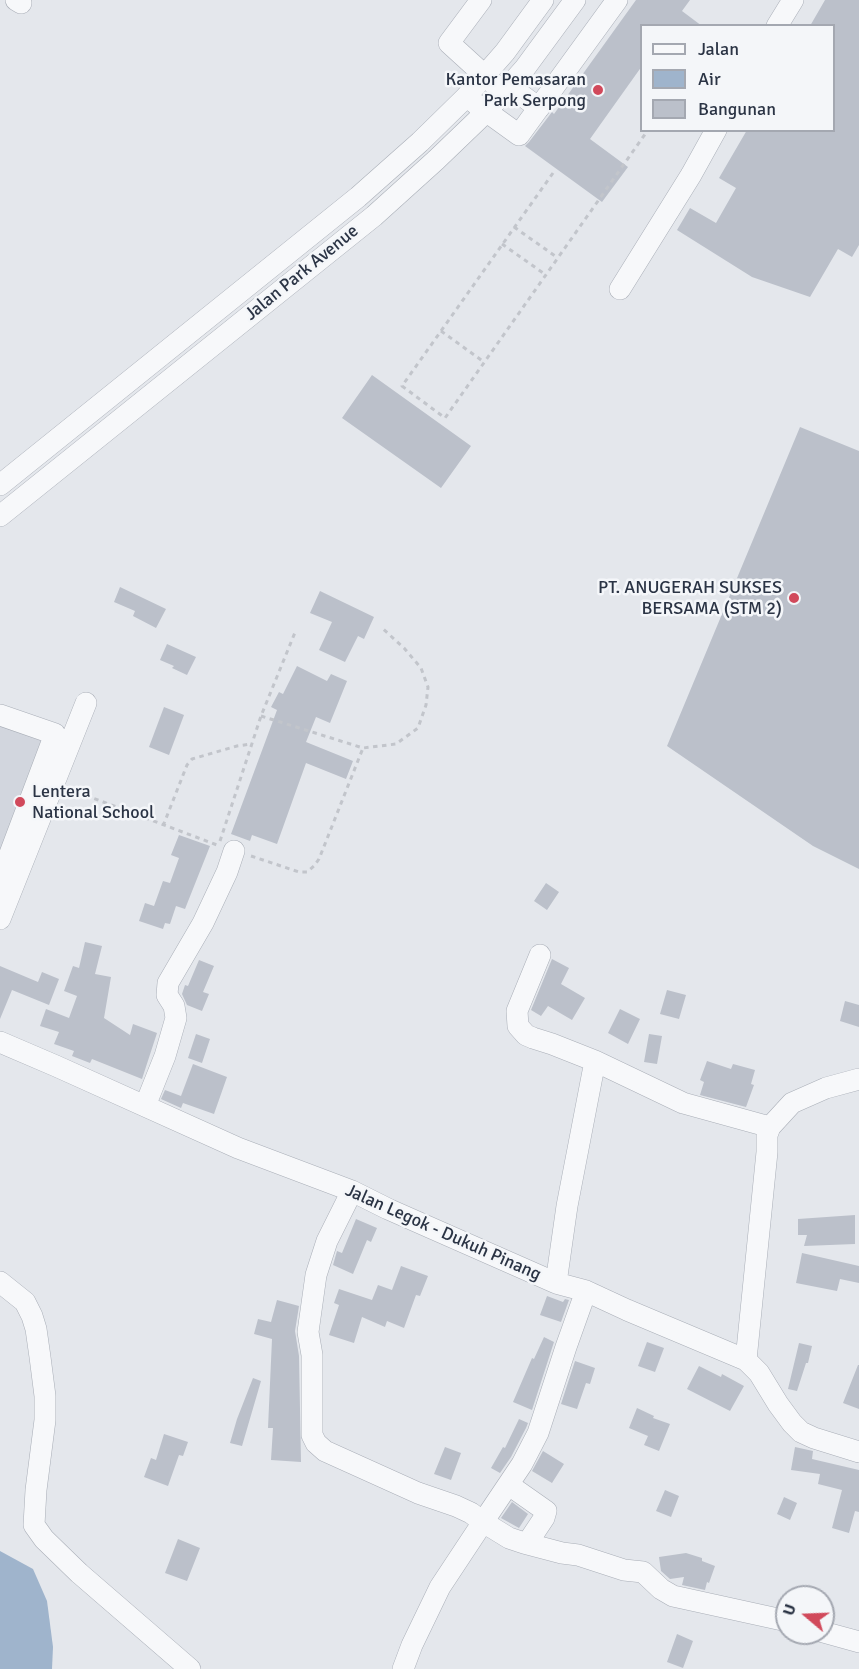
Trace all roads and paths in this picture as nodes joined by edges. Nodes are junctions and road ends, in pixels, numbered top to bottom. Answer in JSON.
{"nodes":[{"id":1,"x":481,"y":0,"type":"edge"},
{"id":2,"x":543,"y":0,"type":"edge"},
{"id":3,"x":574,"y":0,"type":"edge"},
{"id":4,"x":617,"y":0,"type":"edge"},
{"id":5,"x":793,"y":0,"type":"edge"},
{"id":6,"x":778,"y":24,"type":"edge"},
{"id":7,"x":542,"y":44,"type":"junction"},
{"id":8,"x":571,"y":64,"type":"junction"},
{"id":9,"x":484,"y":76,"type":"junction"},
{"id":10,"x":506,"y":89,"type":"junction"},
{"id":11,"x":466,"y":97,"type":"junction"},
{"id":12,"x":539,"y":108,"type":"junction"},
{"id":13,"x":486,"y":112,"type":"junction"},
{"id":14,"x":647,"y":132,"type":"edge"},
{"id":15,"x":715,"y":132,"type":"edge"},
{"id":16,"x":553,"y":173,"type":"dead end"},
{"id":17,"x":514,"y":227,"type":"junction"},
{"id":18,"x":502,"y":244,"type":"junction"},
{"id":19,"x":558,"y":258,"type":"junction"},
{"id":20,"x":546,"y":275,"type":"junction"},
{"id":21,"x":620,"y":289,"type":"dead end"},
{"id":22,"x":441,"y":331,"type":"junction"},
{"id":23,"x":484,"y":362,"type":"junction"},
{"id":24,"x":0,"y":485,"type":"edge"},
{"id":25,"x":0,"y":516,"type":"edge"},
{"id":26,"x":382,"y":628,"type":"dead end"},
{"id":27,"x":296,"y":630,"type":"dead end"},
{"id":28,"x":86,"y":704,"type":"dead end"},
{"id":29,"x":0,"y":715,"type":"edge"},
{"id":30,"x":261,"y":716,"type":"junction"},
{"id":31,"x":251,"y":744,"type":"junction"},
{"id":32,"x":363,"y":748,"type":"junction"},
{"id":33,"x":55,"y":784,"type":"junction"},
{"id":34,"x":164,"y":826,"type":"junction"},
{"id":35,"x":234,"y":851,"type":"joint"},
{"id":36,"x":0,"y":880,"type":"edge"},
{"id":37,"x":0,"y":920,"type":"edge"},
{"id":38,"x":540,"y":955,"type":"dead end"},
{"id":39,"x":0,"y":1042,"type":"edge"},
{"id":40,"x":595,"y":1061,"type":"junction"},
{"id":41,"x":859,"y":1079,"type":"edge"},
{"id":42,"x":145,"y":1106,"type":"junction"},
{"id":43,"x":770,"y":1127,"type":"junction"},
{"id":44,"x":352,"y":1191,"type":"junction"},
{"id":45,"x":0,"y":1282,"type":"edge"},
{"id":46,"x":556,"y":1283,"type":"junction"},
{"id":47,"x":586,"y":1291,"type":"junction"},
{"id":48,"x":746,"y":1360,"type":"junction"},
{"id":49,"x":859,"y":1452,"type":"edge"},
{"id":50,"x":509,"y":1485,"type":"junction"},
{"id":51,"x":483,"y":1522,"type":"junction"},
{"id":52,"x":524,"y":1543,"type":"junction"},
{"id":53,"x":775,"y":1619,"type":"edge"},
{"id":54,"x":835,"y":1635,"type":"edge"},
{"id":55,"x":859,"y":1642,"type":"edge"},
{"id":56,"x":190,"y":1669,"type":"edge"},
{"id":57,"x":403,"y":1669,"type":"edge"}],
"edges":[{"from":1,"to":9,"type":"street"},
{"from":2,"to":9,"type":"street","name":"Jalan Park Avenue"},
{"from":3,"to":7,"type":"street","name":"Jalan Park Avenue"},
{"from":4,"to":8,"type":"street"},
{"from":5,"to":6,"type":"street"},
{"from":7,"to":8,"type":"street"},
{"from":7,"to":10,"type":"street","name":"Jalan Park Avenue"},
{"from":8,"to":12,"type":"street"},
{"from":9,"to":10,"type":"street"},
{"from":9,"to":11,"type":"street","name":"Jalan Park Avenue"},
{"from":10,"to":12,"type":"street"},
{"from":10,"to":13,"type":"street","name":"Jalan Park Avenue"},
{"from":11,"to":13,"type":"street"},
{"from":11,"to":24,"type":"street","name":"Jalan Park Avenue"},
{"from":12,"to":13,"type":"street"},
{"from":13,"to":25,"type":"street","name":"Jalan Park Avenue"},
{"from":14,"to":19,"type":"path"},
{"from":15,"to":21,"type":"street"},
{"from":16,"to":17,"type":"path"},
{"from":17,"to":18,"type":"path"},
{"from":17,"to":19,"type":"path"},
{"from":18,"to":20,"type":"path"},
{"from":18,"to":22,"type":"path"},
{"from":19,"to":20,"type":"path"},
{"from":20,"to":23,"type":"path"},
{"from":22,"to":23,"type":"path"},
{"from":22,"to":23,"type":"path"},
{"from":26,"to":32,"type":"path"},
{"from":27,"to":30,"type":"path"},
{"from":28,"to":33,"type":"street"},
{"from":29,"to":36,"type":"street"},
{"from":30,"to":31,"type":"path"},
{"from":30,"to":32,"type":"path"},
{"from":31,"to":34,"type":"path"},
{"from":31,"to":34,"type":"path"},
{"from":32,"to":35,"type":"path"},
{"from":33,"to":34,"type":"path"},
{"from":33,"to":37,"type":"street"},
{"from":35,"to":42,"type":"street"},
{"from":38,"to":40,"type":"street"},
{"from":39,"to":42,"type":"street","name":"Jalan Legok - Dukuh Pinang"},
{"from":40,"to":43,"type":"street"},
{"from":40,"to":46,"type":"street"},
{"from":41,"to":43,"type":"street"},
{"from":42,"to":44,"type":"street","name":"Jalan Legok - Dukuh Pinang"},
{"from":43,"to":48,"type":"street"},
{"from":44,"to":46,"type":"street","name":"Jalan Legok - Dukuh Pinang"},
{"from":44,"to":51,"type":"street"},
{"from":45,"to":56,"type":"street"},
{"from":46,"to":47,"type":"street","name":"Jalan Legok - Dukuh Pinang"},
{"from":47,"to":48,"type":"street","name":"Jalan Legok - Dukuh Pinang"},
{"from":47,"to":50,"type":"street"},
{"from":48,"to":49,"type":"street","name":"Jalan Legok - Dukuh Pinang"},
{"from":50,"to":51,"type":"street"},
{"from":50,"to":52,"type":"street"},
{"from":51,"to":52,"type":"street"},
{"from":51,"to":57,"type":"street"},
{"from":52,"to":53,"type":"street"},
{"from":54,"to":55,"type":"street"}]}
